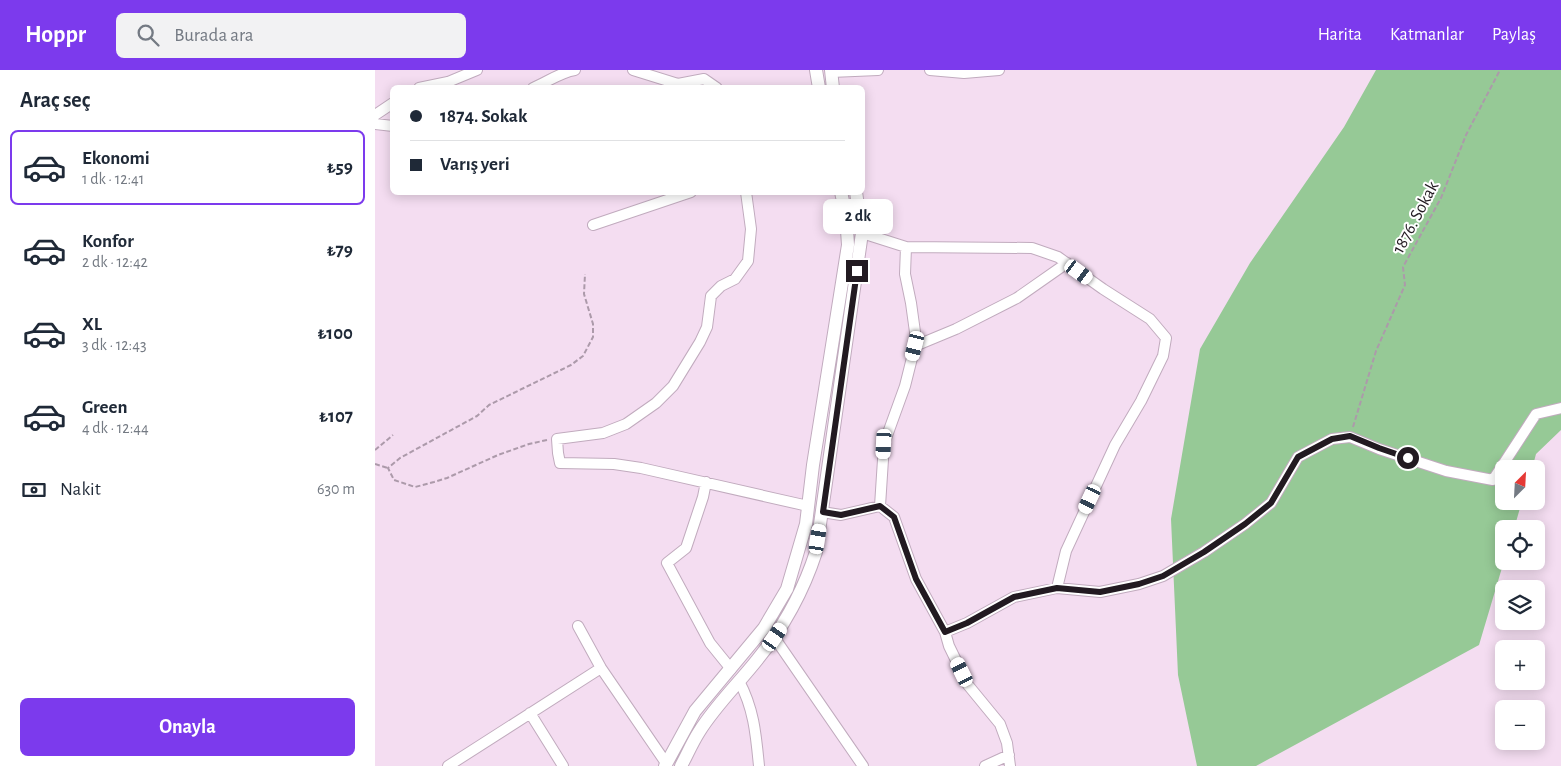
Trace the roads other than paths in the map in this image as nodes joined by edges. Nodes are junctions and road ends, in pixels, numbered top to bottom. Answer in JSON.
{"nodes":[{"id":1,"x":477,"y":70,"type":"edge"},
{"id":2,"x":575,"y":70,"type":"edge"},
{"id":3,"x":633,"y":70,"type":"edge"},
{"id":4,"x":816,"y":70,"type":"edge"},
{"id":5,"x":879,"y":70,"type":"edge"},
{"id":6,"x":930,"y":70,"type":"edge"},
{"id":7,"x":999,"y":70,"type":"edge"},
{"id":8,"x":831,"y":71,"type":"edge"},
{"id":9,"x":434,"y":85,"type":"edge"},
{"id":10,"x":540,"y":85,"type":"edge"},
{"id":11,"x":713,"y":85,"type":"edge"},
{"id":12,"x":818,"y":85,"type":"edge"},
{"id":13,"x":833,"y":85,"type":"edge"},
{"id":14,"x":390,"y":106,"type":"edge"},
{"id":15,"x":375,"y":115,"type":"edge"},
{"id":16,"x":375,"y":124,"type":"edge"},
{"id":17,"x":390,"y":126,"type":"edge"},
{"id":18,"x":682,"y":195,"type":"edge"},
{"id":19,"x":746,"y":195,"type":"edge"},
{"id":20,"x":842,"y":195,"type":"edge"},
{"id":21,"x":856,"y":195,"type":"edge"},
{"id":22,"x":593,"y":224,"type":"dead end"},
{"id":23,"x":862,"y":234,"type":"junction"},
{"id":24,"x":906,"y":247,"type":"junction"},
{"id":25,"x":1067,"y":263,"type":"junction"},
{"id":26,"x":915,"y":346,"type":"junction"},
{"id":27,"x":1561,"y":408,"type":"edge"},
{"id":28,"x":706,"y":482,"type":"junction"},
{"id":29,"x":808,"y":506,"type":"junction"},
{"id":30,"x":880,"y":506,"type":"junction"},
{"id":31,"x":823,"y":512,"type":"junction"},
{"id":32,"x":1057,"y":588,"type":"junction"},
{"id":33,"x":578,"y":626,"type":"dead end"},
{"id":34,"x":945,"y":632,"type":"junction"},
{"id":35,"x":775,"y":637,"type":"junction"},
{"id":36,"x":601,"y":668,"type":"junction"},
{"id":37,"x":731,"y":669,"type":"junction"},
{"id":38,"x":739,"y":681,"type":"junction"},
{"id":39,"x":530,"y":713,"type":"junction"},
{"id":40,"x":1009,"y":754,"type":"junction"},
{"id":41,"x":665,"y":764,"type":"edge"},
{"id":42,"x":447,"y":766,"type":"edge"},
{"id":43,"x":563,"y":766,"type":"edge"},
{"id":44,"x":681,"y":766,"type":"edge"},
{"id":45,"x":759,"y":766,"type":"edge"},
{"id":46,"x":863,"y":766,"type":"edge"},
{"id":47,"x":985,"y":766,"type":"edge"},
{"id":48,"x":1010,"y":766,"type":"edge"}],
"edges":[{"from":1,"to":9,"type":"street"},
{"from":2,"to":10,"type":"street"},
{"from":3,"to":11,"type":"street"},
{"from":4,"to":12,"type":"street"},
{"from":5,"to":8,"type":"street"},
{"from":6,"to":7,"type":"street"},
{"from":8,"to":13,"type":"street"},
{"from":14,"to":15,"type":"street"},
{"from":16,"to":17,"type":"street"},
{"from":18,"to":22,"type":"street"},
{"from":19,"to":28,"type":"street"},
{"from":20,"to":29,"type":"street"},
{"from":21,"to":23,"type":"street"},
{"from":23,"to":24,"type":"street"},
{"from":23,"to":31,"type":"street"},
{"from":24,"to":25,"type":"street"},
{"from":24,"to":26,"type":"street"},
{"from":25,"to":26,"type":"street"},
{"from":25,"to":32,"type":"street"},
{"from":26,"to":30,"type":"street"},
{"from":27,"to":32,"type":"street"},
{"from":28,"to":29,"type":"street"},
{"from":28,"to":37,"type":"street"},
{"from":29,"to":37,"type":"street"},
{"from":30,"to":31,"type":"street"},
{"from":30,"to":34,"type":"street"},
{"from":31,"to":35,"type":"street"},
{"from":32,"to":34,"type":"street"},
{"from":33,"to":36,"type":"street"},
{"from":34,"to":40,"type":"street"},
{"from":35,"to":38,"type":"street"},
{"from":35,"to":46,"type":"street"},
{"from":36,"to":39,"type":"street"},
{"from":36,"to":41,"type":"street"},
{"from":37,"to":41,"type":"street"},
{"from":38,"to":44,"type":"street"},
{"from":38,"to":45,"type":"street"},
{"from":39,"to":42,"type":"street"},
{"from":39,"to":43,"type":"street"},
{"from":40,"to":47,"type":"street"},
{"from":40,"to":48,"type":"street"}]}
